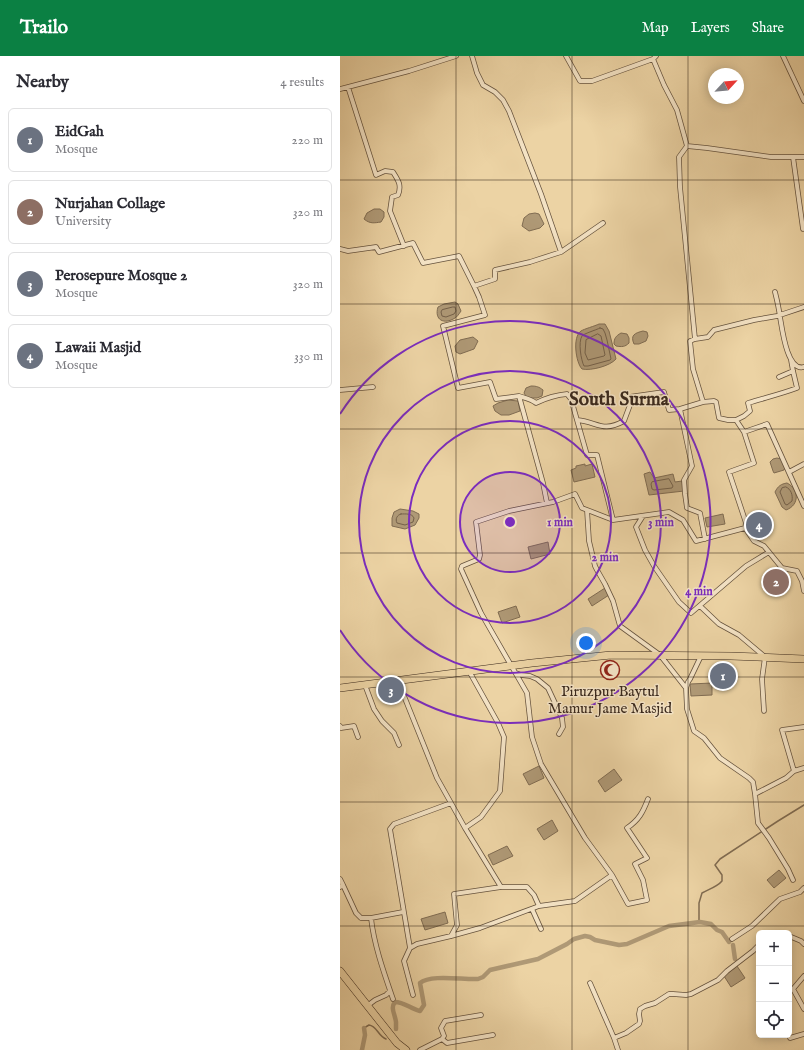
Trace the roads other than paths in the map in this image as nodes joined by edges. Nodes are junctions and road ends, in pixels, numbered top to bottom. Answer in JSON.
{"nodes":[{"id":1,"x":456,"y":56,"type":"edge"},
{"id":2,"x":472,"y":56,"type":"edge"},
{"id":3,"x":566,"y":56,"type":"edge"},
{"id":4,"x":783,"y":56,"type":"edge"},
{"id":5,"x":655,"y":58,"type":"edge"},
{"id":6,"x":348,"y":87,"type":"junction"},
{"id":7,"x":340,"y":89,"type":"edge"},
{"id":8,"x":804,"y":101,"type":"edge"},
{"id":9,"x":687,"y":146,"type":"junction"},
{"id":10,"x":793,"y":157,"type":"junction"},
{"id":11,"x":804,"y":157,"type":"edge"},
{"id":12,"x":603,"y":223,"type":"dead end"},
{"id":13,"x":802,"y":229,"type":"dead end"},
{"id":14,"x":404,"y":246,"type":"junction"},
{"id":15,"x":340,"y":249,"type":"edge"},
{"id":16,"x":561,"y":252,"type":"junction"},
{"id":17,"x":474,"y":286,"type":"junction"},
{"id":18,"x":775,"y":292,"type":"dead end"},
{"id":19,"x":804,"y":307,"type":"edge"},
{"id":20,"x":780,"y":315,"type":"junction"},
{"id":21,"x":695,"y":339,"type":"junction"},
{"id":22,"x":791,"y":360,"type":"junction"},
{"id":23,"x":804,"y":367,"type":"edge"},
{"id":24,"x":793,"y":371,"type":"junction"},
{"id":25,"x":778,"y":377,"type":"dead end"},
{"id":26,"x":373,"y":386,"type":"dead end"},
{"id":27,"x":340,"y":390,"type":"edge"},
{"id":28,"x":519,"y":396,"type":"junction"},
{"id":29,"x":703,"y":402,"type":"junction"},
{"id":30,"x":680,"y":409,"type":"junction"},
{"id":31,"x":577,"y":420,"type":"junction"},
{"id":32,"x":736,"y":420,"type":"junction"},
{"id":33,"x":744,"y":432,"type":"junction"},
{"id":34,"x":804,"y":464,"type":"edge"},
{"id":35,"x":789,"y":472,"type":"junction"},
{"id":36,"x":802,"y":496,"type":"edge"},
{"id":37,"x":547,"y":503,"type":"junction"},
{"id":38,"x":804,"y":506,"type":"edge"},
{"id":39,"x":587,"y":510,"type":"junction"},
{"id":40,"x":644,"y":516,"type":"junction"},
{"id":41,"x":613,"y":520,"type":"junction"},
{"id":42,"x":745,"y":528,"type":"junction"},
{"id":43,"x":705,"y":539,"type":"junction"},
{"id":44,"x":769,"y":552,"type":"junction"},
{"id":45,"x":803,"y":581,"type":"edge"},
{"id":46,"x":804,"y":591,"type":"edge"},
{"id":47,"x":700,"y":606,"type":"junction"},
{"id":48,"x":660,"y":655,"type":"junction"},
{"id":49,"x":701,"y":656,"type":"junction"},
{"id":50,"x":765,"y":657,"type":"junction"},
{"id":51,"x":804,"y":660,"type":"edge"},
{"id":52,"x":511,"y":666,"type":"junction"},
{"id":53,"x":469,"y":671,"type":"junction"},
{"id":54,"x":515,"y":672,"type":"junction"},
{"id":55,"x":402,"y":680,"type":"junction"},
{"id":56,"x":365,"y":685,"type":"junction"},
{"id":57,"x":340,"y":688,"type":"edge"},
{"id":58,"x":686,"y":688,"type":"junction"},
{"id":59,"x":764,"y":712,"type":"dead end"},
{"id":60,"x":340,"y":726,"type":"edge"},
{"id":61,"x":804,"y":727,"type":"edge"},
{"id":62,"x":559,"y":734,"type":"dead end"},
{"id":63,"x":358,"y":737,"type":"dead end"},
{"id":64,"x":399,"y":745,"type":"dead end"},
{"id":65,"x":804,"y":768,"type":"edge"},
{"id":66,"x":794,"y":772,"type":"junction"},
{"id":67,"x":755,"y":794,"type":"junction"},
{"id":68,"x":648,"y":799,"type":"dead end"},
{"id":69,"x":451,"y":803,"type":"junction"},
{"id":70,"x":465,"y":828,"type":"junction"},
{"id":71,"x":612,"y":875,"type":"junction"},
{"id":72,"x":340,"y":879,"type":"edge"},
{"id":73,"x":793,"y":880,"type":"dead end"},
{"id":74,"x":341,"y":886,"type":"edge"},
{"id":75,"x":501,"y":887,"type":"junction"},
{"id":76,"x":804,"y":888,"type":"edge"},
{"id":77,"x":539,"y":906,"type":"junction"},
{"id":78,"x":532,"y":909,"type":"junction"},
{"id":79,"x":403,"y":912,"type":"junction"},
{"id":80,"x":371,"y":918,"type":"junction"},
{"id":81,"x":541,"y":929,"type":"dead end"},
{"id":82,"x":451,"y":936,"type":"junction"},
{"id":83,"x":792,"y":937,"type":"edge"},
{"id":84,"x":732,"y":940,"type":"dead end"},
{"id":85,"x":804,"y":944,"type":"edge"},
{"id":86,"x":410,"y":948,"type":"junction"},
{"id":87,"x":756,"y":948,"type":"edge"},
{"id":88,"x":340,"y":971,"type":"edge"},
{"id":89,"x":804,"y":976,"type":"edge"},
{"id":90,"x":590,"y":983,"type":"dead end"},
{"id":91,"x":390,"y":991,"type":"junction"},
{"id":92,"x":413,"y":995,"type":"dead end"},
{"id":93,"x":393,"y":999,"type":"dead end"},
{"id":94,"x":367,"y":1006,"type":"junction"},
{"id":95,"x":804,"y":1009,"type":"edge"},
{"id":96,"x":480,"y":1015,"type":"dead end"},
{"id":97,"x":804,"y":1034,"type":"edge"},
{"id":98,"x":492,"y":1035,"type":"dead end"},
{"id":99,"x":792,"y":1037,"type":"edge"},
{"id":100,"x":614,"y":1038,"type":"junction"},
{"id":101,"x":442,"y":1039,"type":"junction"},
{"id":102,"x":406,"y":1050,"type":"edge"},
{"id":103,"x":420,"y":1050,"type":"edge"},
{"id":104,"x":618,"y":1050,"type":"edge"}],
"edges":[{"from":1,"to":6,"type":"street"},
{"from":2,"to":16,"type":"street"},
{"from":3,"to":5,"type":"street"},
{"from":4,"to":8,"type":"street"},
{"from":5,"to":9,"type":"street"},
{"from":6,"to":7,"type":"street"},
{"from":6,"to":14,"type":"street"},
{"from":9,"to":10,"type":"street"},
{"from":9,"to":21,"type":"street"},
{"from":10,"to":11,"type":"street"},
{"from":10,"to":13,"type":"street"},
{"from":12,"to":16,"type":"street"},
{"from":14,"to":15,"type":"street"},
{"from":14,"to":17,"type":"street"},
{"from":16,"to":17,"type":"street"},
{"from":17,"to":28,"type":"street"},
{"from":18,"to":20,"type":"street"},
{"from":19,"to":20,"type":"street"},
{"from":20,"to":21,"type":"street"},
{"from":20,"to":22,"type":"street"},
{"from":21,"to":29,"type":"street"},
{"from":22,"to":23,"type":"street"},
{"from":22,"to":24,"type":"street"},
{"from":24,"to":25,"type":"street"},
{"from":24,"to":32,"type":"street"},
{"from":26,"to":27,"type":"street"},
{"from":28,"to":31,"type":"street"},
{"from":28,"to":37,"type":"street"},
{"from":29,"to":30,"type":"street"},
{"from":29,"to":32,"type":"street"},
{"from":30,"to":31,"type":"street"},
{"from":30,"to":43,"type":"street"},
{"from":31,"to":41,"type":"street"},
{"from":32,"to":33,"type":"street"},
{"from":33,"to":35,"type":"street"},
{"from":33,"to":42,"type":"street"},
{"from":34,"to":35,"type":"street"},
{"from":35,"to":36,"type":"street"},
{"from":36,"to":38,"type":"street"},
{"from":37,"to":39,"type":"street"},
{"from":37,"to":52,"type":"street"},
{"from":39,"to":41,"type":"street"},
{"from":39,"to":48,"type":"street"},
{"from":40,"to":41,"type":"street"},
{"from":40,"to":43,"type":"street"},
{"from":40,"to":47,"type":"street"},
{"from":42,"to":43,"type":"street"},
{"from":42,"to":44,"type":"street"},
{"from":44,"to":45,"type":"street"},
{"from":44,"to":47,"type":"street"},
{"from":45,"to":46,"type":"street"},
{"from":47,"to":50,"type":"street"},
{"from":48,"to":49,"type":"highway"},
{"from":48,"to":52,"type":"highway"},
{"from":48,"to":58,"type":"street"},
{"from":49,"to":50,"type":"highway"},
{"from":49,"to":58,"type":"street"},
{"from":50,"to":51,"type":"highway"},
{"from":50,"to":59,"type":"street"},
{"from":52,"to":53,"type":"highway"},
{"from":52,"to":54,"type":"street"},
{"from":53,"to":55,"type":"highway"},
{"from":53,"to":70,"type":"street"},
{"from":54,"to":62,"type":"street"},
{"from":54,"to":71,"type":"street"},
{"from":55,"to":56,"type":"highway"},
{"from":55,"to":69,"type":"street"},
{"from":56,"to":57,"type":"highway"},
{"from":56,"to":64,"type":"street"},
{"from":58,"to":67,"type":"street"},
{"from":60,"to":63,"type":"street"},
{"from":61,"to":66,"type":"street"},
{"from":65,"to":66,"type":"street"},
{"from":66,"to":67,"type":"street"},
{"from":67,"to":73,"type":"street"},
{"from":68,"to":71,"type":"street"},
{"from":69,"to":70,"type":"street"},
{"from":69,"to":79,"type":"street"},
{"from":70,"to":75,"type":"street"},
{"from":71,"to":77,"type":"street"},
{"from":72,"to":74,"type":"street"},
{"from":74,"to":80,"type":"street"},
{"from":75,"to":77,"type":"street"},
{"from":75,"to":82,"type":"street"},
{"from":76,"to":84,"type":"street"},
{"from":77,"to":78,"type":"street"},
{"from":78,"to":81,"type":"street"},
{"from":78,"to":82,"type":"street"},
{"from":79,"to":80,"type":"street"},
{"from":79,"to":86,"type":"street"},
{"from":80,"to":91,"type":"street"},
{"from":82,"to":86,"type":"street"},
{"from":83,"to":85,"type":"street"},
{"from":86,"to":92,"type":"street"},
{"from":87,"to":100,"type":"street"},
{"from":88,"to":94,"type":"highway"},
{"from":89,"to":95,"type":"street"},
{"from":90,"to":100,"type":"street"},
{"from":91,"to":93,"type":"street"},
{"from":91,"to":94,"type":"street"},
{"from":94,"to":102,"type":"highway"},
{"from":96,"to":101,"type":"street"},
{"from":97,"to":99,"type":"street"},
{"from":98,"to":101,"type":"street"},
{"from":100,"to":104,"type":"street"},
{"from":101,"to":103,"type":"street"}]}
